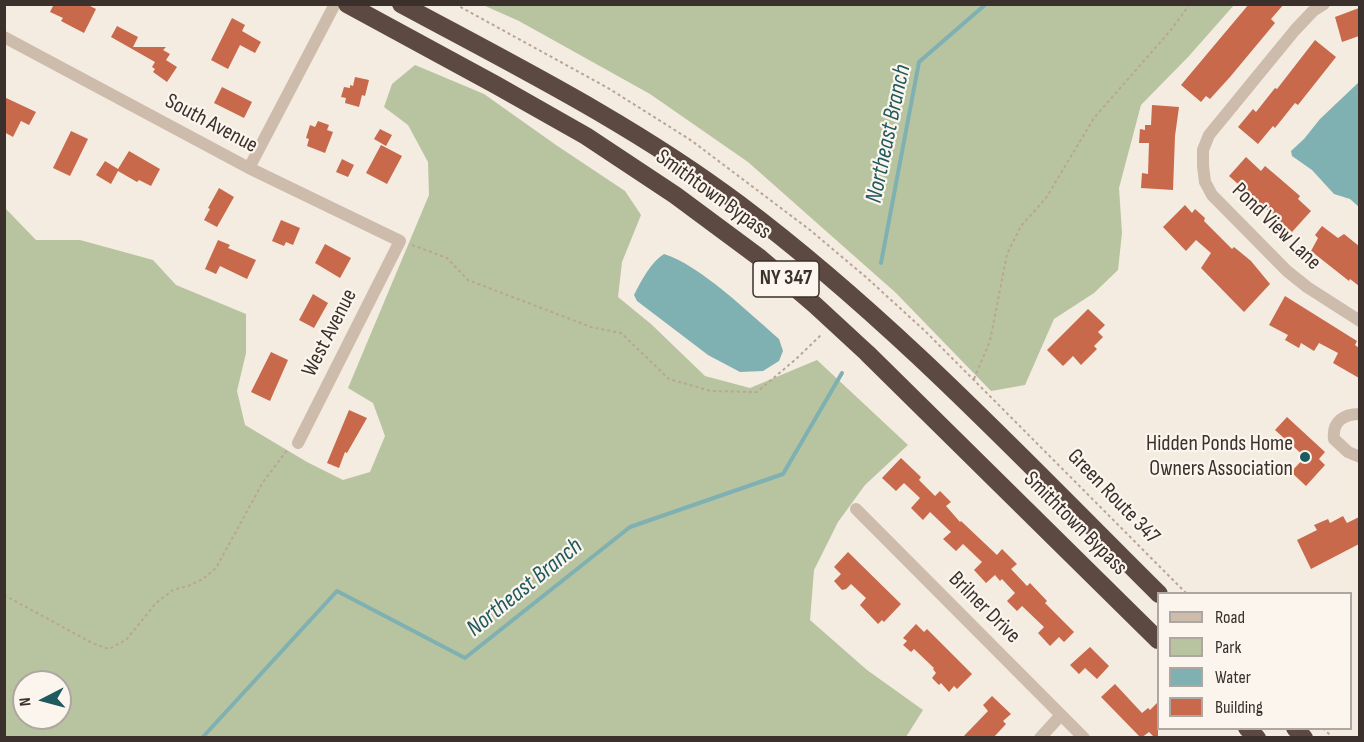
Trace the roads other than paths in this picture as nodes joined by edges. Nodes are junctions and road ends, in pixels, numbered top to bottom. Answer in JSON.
{"nodes":[{"id":1,"x":335,"y":4,"type":"edge"},
{"id":2,"x":347,"y":4,"type":"edge"},
{"id":3,"x":400,"y":4,"type":"edge"},
{"id":4,"x":1324,"y":4,"type":"edge"},
{"id":5,"x":4,"y":37,"type":"edge"},
{"id":6,"x":249,"y":168,"type":"junction"},
{"id":7,"x":400,"y":241,"type":"joint"},
{"id":8,"x":1359,"y":321,"type":"edge"},
{"id":9,"x":1359,"y":414,"type":"edge"},
{"id":10,"x":298,"y":443,"type":"road end"},
{"id":11,"x":1359,"y":457,"type":"edge"},
{"id":12,"x":856,"y":509,"type":"dead end"},
{"id":13,"x":1157,"y":592,"type":"edge"},
{"id":14,"x":1157,"y":639,"type":"edge"},
{"id":15,"x":1061,"y":715,"type":"junction"},
{"id":16,"x":1040,"y":738,"type":"edge"},
{"id":17,"x":1084,"y":738,"type":"edge"}],
"edges":[{"from":1,"to":6,"type":"street"},
{"from":2,"to":14,"type":"highway","name":"Smithtown Bypass","number":"NY 347"},
{"from":3,"to":13,"type":"highway","name":"Smithtown Bypass","number":"NY 347"},
{"from":4,"to":8,"type":"street","name":"Pond View Lane"},
{"from":5,"to":6,"type":"street","name":"South Avenue"},
{"from":6,"to":7,"type":"street","name":"South Avenue"},
{"from":7,"to":10,"type":"street","name":"West Avenue"},
{"from":9,"to":11,"type":"street"},
{"from":12,"to":15,"type":"street","name":"Brilner Drive"},
{"from":15,"to":16,"type":"street"},
{"from":15,"to":17,"type":"street","name":"Brilner Drive"}]}
